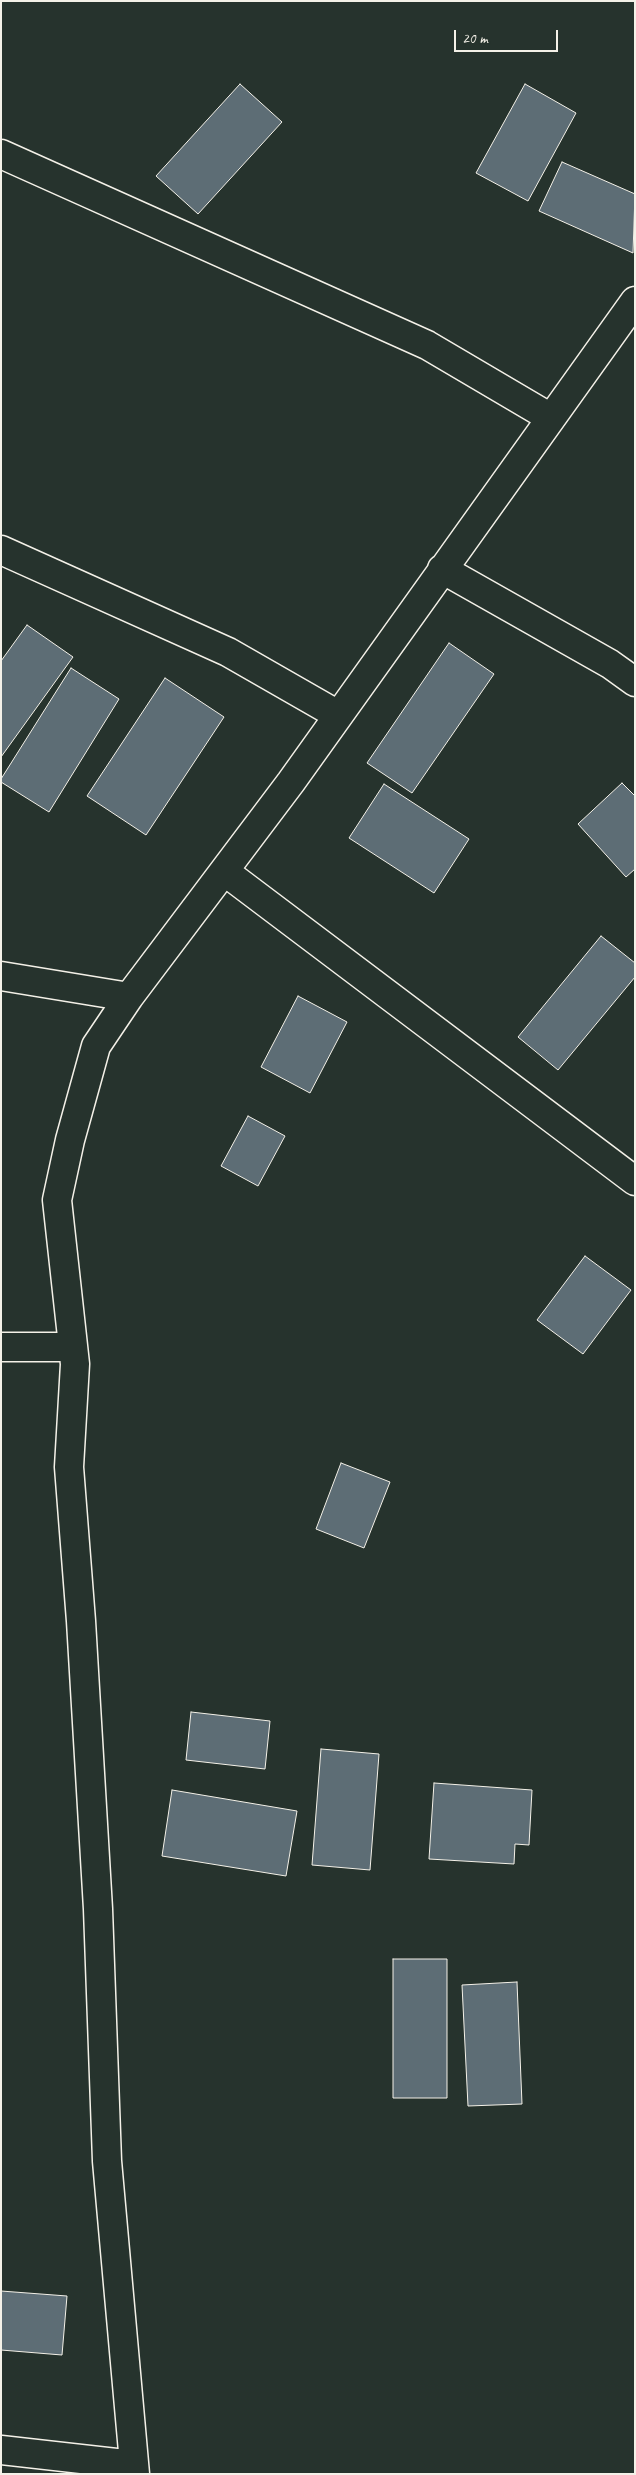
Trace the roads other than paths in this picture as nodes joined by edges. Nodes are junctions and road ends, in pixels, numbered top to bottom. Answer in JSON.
{"nodes":[{"id":1,"x":1,"y":154,"type":"edge"},
{"id":2,"x":635,"y":301,"type":"edge"},
{"id":3,"x":551,"y":418,"type":"junction"},
{"id":4,"x":1,"y":550,"type":"edge"},
{"id":5,"x":442,"y":570,"type":"junction"},
{"id":6,"x":635,"y":682,"type":"edge"},
{"id":7,"x":338,"y":715,"type":"junction"},
{"id":8,"x":224,"y":870,"type":"junction"},
{"id":9,"x":1,"y":976,"type":"edge"},
{"id":10,"x":129,"y":997,"type":"junction"},
{"id":11,"x":635,"y":1181,"type":"edge"},
{"id":12,"x":1,"y":1347,"type":"edge"},
{"id":13,"x":74,"y":1347,"type":"junction"},
{"id":14,"x":1,"y":2450,"type":"edge"},
{"id":15,"x":134,"y":2470,"type":"edge"}],
"edges":[{"from":1,"to":3,"type":"street"},
{"from":2,"to":3,"type":"street"},
{"from":3,"to":5,"type":"street"},
{"from":4,"to":7,"type":"street"},
{"from":5,"to":6,"type":"street"},
{"from":5,"to":7,"type":"street"},
{"from":7,"to":8,"type":"street"},
{"from":8,"to":10,"type":"street"},
{"from":8,"to":11,"type":"street"},
{"from":9,"to":10,"type":"street"},
{"from":10,"to":13,"type":"street"},
{"from":12,"to":13,"type":"street"},
{"from":13,"to":15,"type":"street"},
{"from":14,"to":15,"type":"street"}]}
